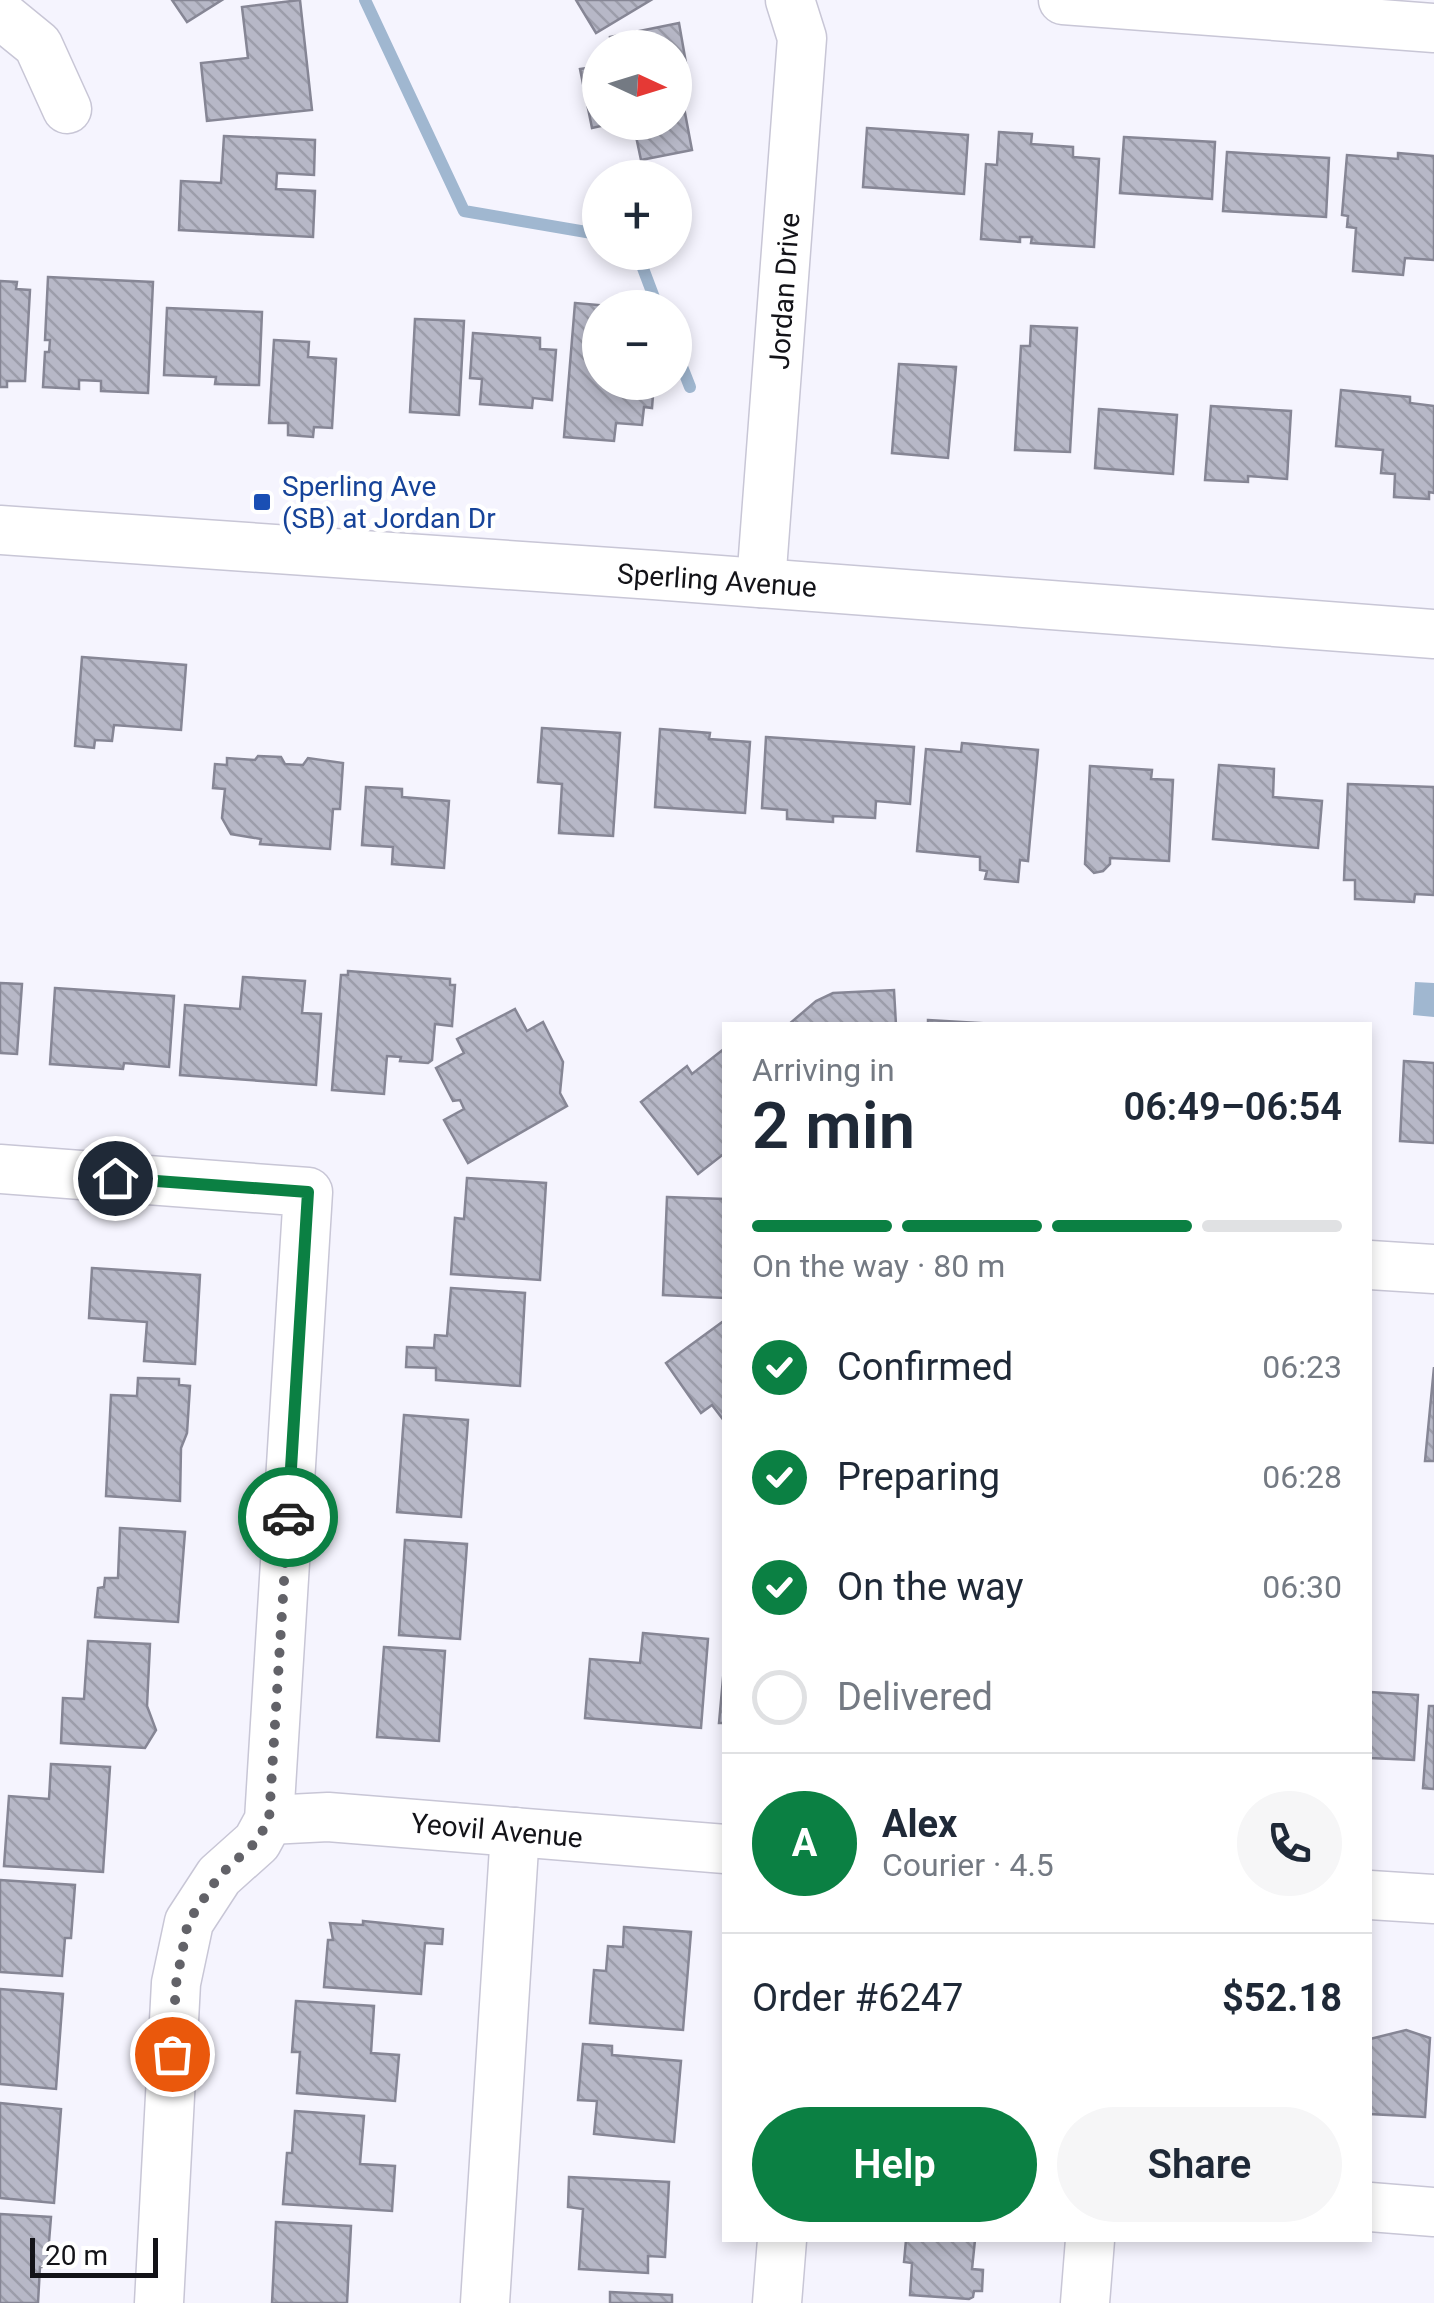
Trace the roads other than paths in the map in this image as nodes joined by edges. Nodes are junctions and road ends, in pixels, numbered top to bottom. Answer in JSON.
{"nodes":[{"id":1,"x":790,"y":0,"type":"edge"},
{"id":2,"x":1064,"y":0,"type":"edge"},
{"id":3,"x":1083,"y":0,"type":"edge"},
{"id":4,"x":0,"y":14,"type":"edge"},
{"id":5,"x":1434,"y":28,"type":"edge"},
{"id":6,"x":67,"y":109,"type":"dead end"},
{"id":7,"x":0,"y":530,"type":"edge"},
{"id":8,"x":761,"y":583,"type":"junction"},
{"id":9,"x":1434,"y":634,"type":"edge"},
{"id":10,"x":0,"y":1169,"type":"edge"},
{"id":11,"x":1372,"y":1264,"type":"edge"},
{"id":12,"x":1434,"y":1269,"type":"edge"},
{"id":13,"x":269,"y":1820,"type":"junction"},
{"id":14,"x":515,"y":1832,"type":"junction"},
{"id":15,"x":722,"y":1849,"type":"edge"},
{"id":16,"x":1372,"y":1894,"type":"edge"},
{"id":17,"x":1434,"y":1899,"type":"edge"},
{"id":18,"x":1372,"y":2207,"type":"edge"},
{"id":19,"x":1434,"y":2212,"type":"edge"},
{"id":20,"x":782,"y":2242,"type":"edge"},
{"id":21,"x":1090,"y":2242,"type":"edge"},
{"id":22,"x":159,"y":2303,"type":"edge"},
{"id":23,"x":485,"y":2303,"type":"edge"},
{"id":24,"x":778,"y":2303,"type":"edge"},
{"id":25,"x":1085,"y":2303,"type":"edge"}],
"edges":[{"from":1,"to":8,"type":"street","name":"Jordan Drive"},
{"from":2,"to":3,"type":"street"},
{"from":3,"to":5,"type":"street"},
{"from":4,"to":6,"type":"street"},
{"from":7,"to":8,"type":"street","name":"Sperling Avenue"},
{"from":8,"to":9,"type":"street","name":"Sperling Avenue"},
{"from":10,"to":13,"type":"street"},
{"from":11,"to":12,"type":"street"},
{"from":13,"to":14,"type":"street","name":"Yeovil Avenue"},
{"from":13,"to":22,"type":"street"},
{"from":14,"to":15,"type":"street","name":"Yeovil Avenue"},
{"from":14,"to":23,"type":"street"},
{"from":16,"to":17,"type":"street"},
{"from":18,"to":19,"type":"street"},
{"from":20,"to":24,"type":"street"},
{"from":21,"to":25,"type":"street"}]}
